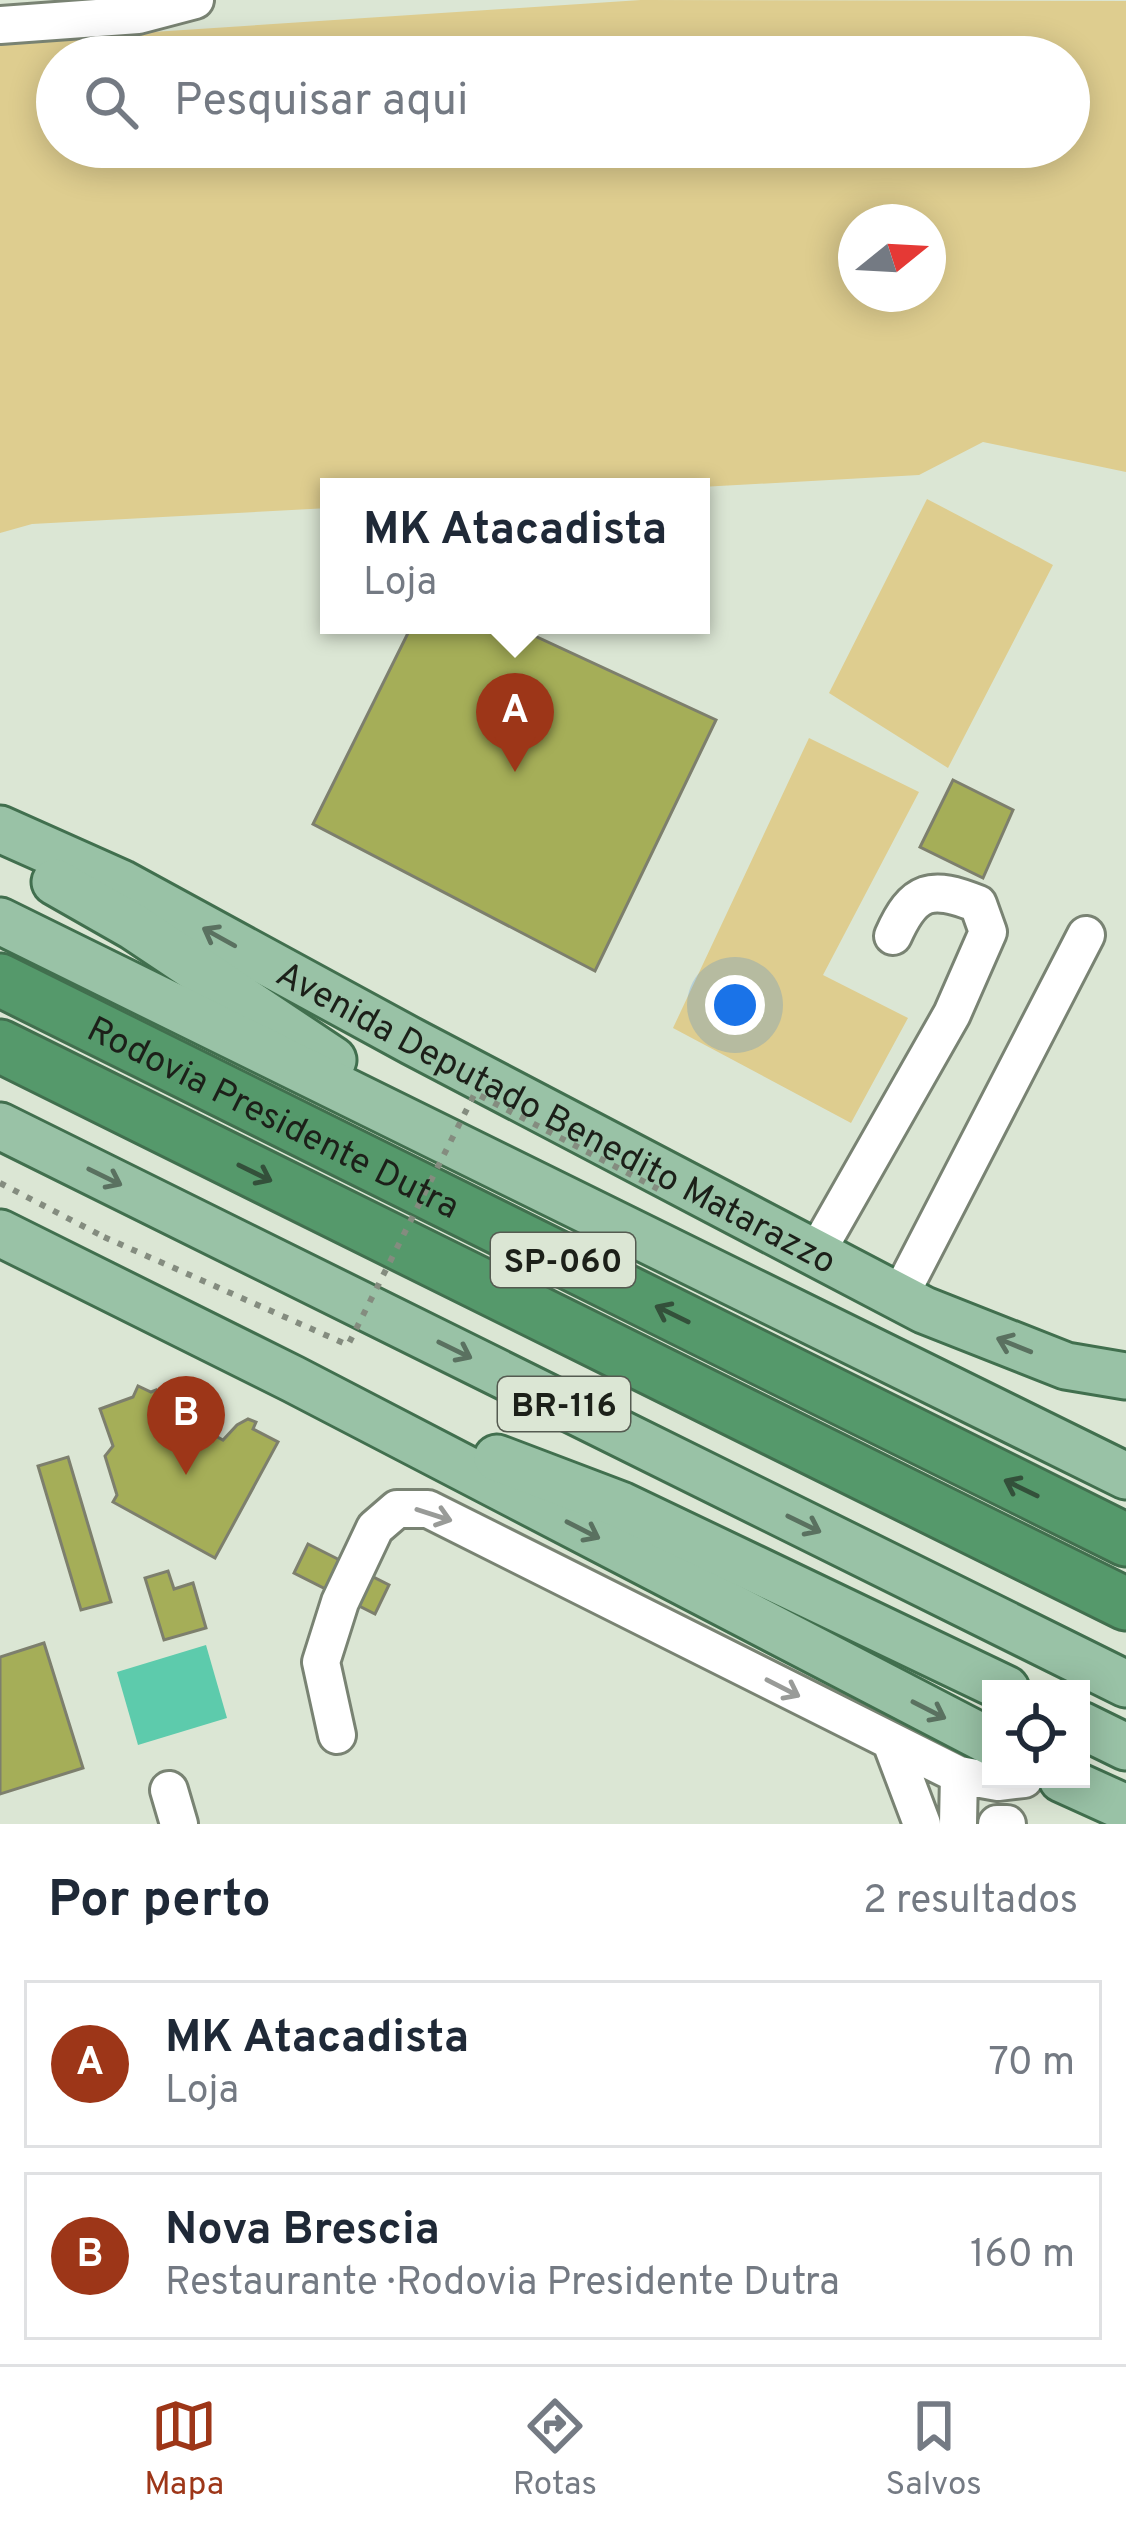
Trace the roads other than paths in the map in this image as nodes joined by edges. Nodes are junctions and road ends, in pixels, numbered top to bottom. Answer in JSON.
{"nodes":[{"id":1,"x":195,"y":0,"type":"edge"},
{"id":2,"x":0,"y":25,"type":"edge"},
{"id":3,"x":0,"y":829,"type":"edge"},
{"id":4,"x":0,"y":850,"type":"edge"},
{"id":5,"x":0,"y":921,"type":"edge"},
{"id":6,"x":1086,"y":935,"type":"dead end"},
{"id":7,"x":892,"y":936,"type":"dead end"},
{"id":8,"x":0,"y":980,"type":"edge"},
{"id":9,"x":0,"y":1046,"type":"edge"},
{"id":10,"x":0,"y":1126,"type":"edge"},
{"id":11,"x":436,"y":1137,"type":"junction"},
{"id":12,"x":12,"y":1244,"type":"edge"},
{"id":13,"x":816,"y":1253,"type":"junction"},
{"id":14,"x":899,"y":1297,"type":"junction"},
{"id":15,"x":1126,"y":1376,"type":"edge"},
{"id":16,"x":293,"y":1379,"type":"junction"},
{"id":17,"x":1126,"y":1476,"type":"edge"},
{"id":18,"x":1126,"y":1540,"type":"edge"},
{"id":19,"x":1126,"y":1604,"type":"edge"},
{"id":20,"x":987,"y":1680,"type":"edge"},
{"id":21,"x":1126,"y":1684,"type":"edge"},
{"id":22,"x":1090,"y":1729,"type":"edge"},
{"id":23,"x":337,"y":1735,"type":"dead end"},
{"id":24,"x":982,"y":1737,"type":"edge"},
{"id":25,"x":891,"y":1742,"type":"junction"},
{"id":26,"x":1126,"y":1747,"type":"edge"},
{"id":27,"x":959,"y":1775,"type":"junction"},
{"id":28,"x":982,"y":1779,"type":"edge"},
{"id":29,"x":1082,"y":1788,"type":"edge"},
{"id":30,"x":1126,"y":1808,"type":"edge"},
{"id":31,"x":922,"y":1824,"type":"edge"},
{"id":32,"x":958,"y":1824,"type":"edge"},
{"id":33,"x":997,"y":1824,"type":"edge"},
{"id":34,"x":1007,"y":1824,"type":"edge"}],
"edges":[{"from":1,"to":2,"type":"street"},
{"from":13,"to":3,"type":"main road","name":"Avenida Deputado Benedito Matarazzo","one_way":true},
{"from":4,"to":11,"type":"main road"},
{"from":5,"to":11,"type":"main road","name":"Rodovia Presidente Dutra"},
{"from":6,"to":14,"type":"street"},
{"from":7,"to":13,"type":"street"},
{"from":18,"to":8,"type":"highway","name":"Rodovia Presidente Dutra","number":"SP-060","one_way":true},
{"from":9,"to":19,"type":"highway","name":"Rodovia Presidente Dutra","number":"SP-060","one_way":true},
{"from":10,"to":21,"type":"main road","number":"BR-116","one_way":true},
{"from":11,"to":17,"type":"main road","name":"Rodovia Presidente Dutra"},
{"from":12,"to":16,"type":"main road"},
{"from":13,"to":14,"type":"main road","name":"Avenida Deputado Benedito Matarazzo"},
{"from":15,"to":14,"type":"main road","name":"Avenida Deputado Benedito Matarazzo","one_way":true},
{"from":16,"to":20,"type":"main road"},
{"from":16,"to":24,"type":"main road","one_way":true},
{"from":22,"to":26,"type":"main road"},
{"from":23,"to":25,"type":"street","one_way":true},
{"from":25,"to":27,"type":"street"},
{"from":25,"to":31,"type":"street"},
{"from":27,"to":28,"type":"street"},
{"from":27,"to":32,"type":"street"},
{"from":29,"to":30,"type":"main road"},
{"from":33,"to":34,"type":"street"}]}
